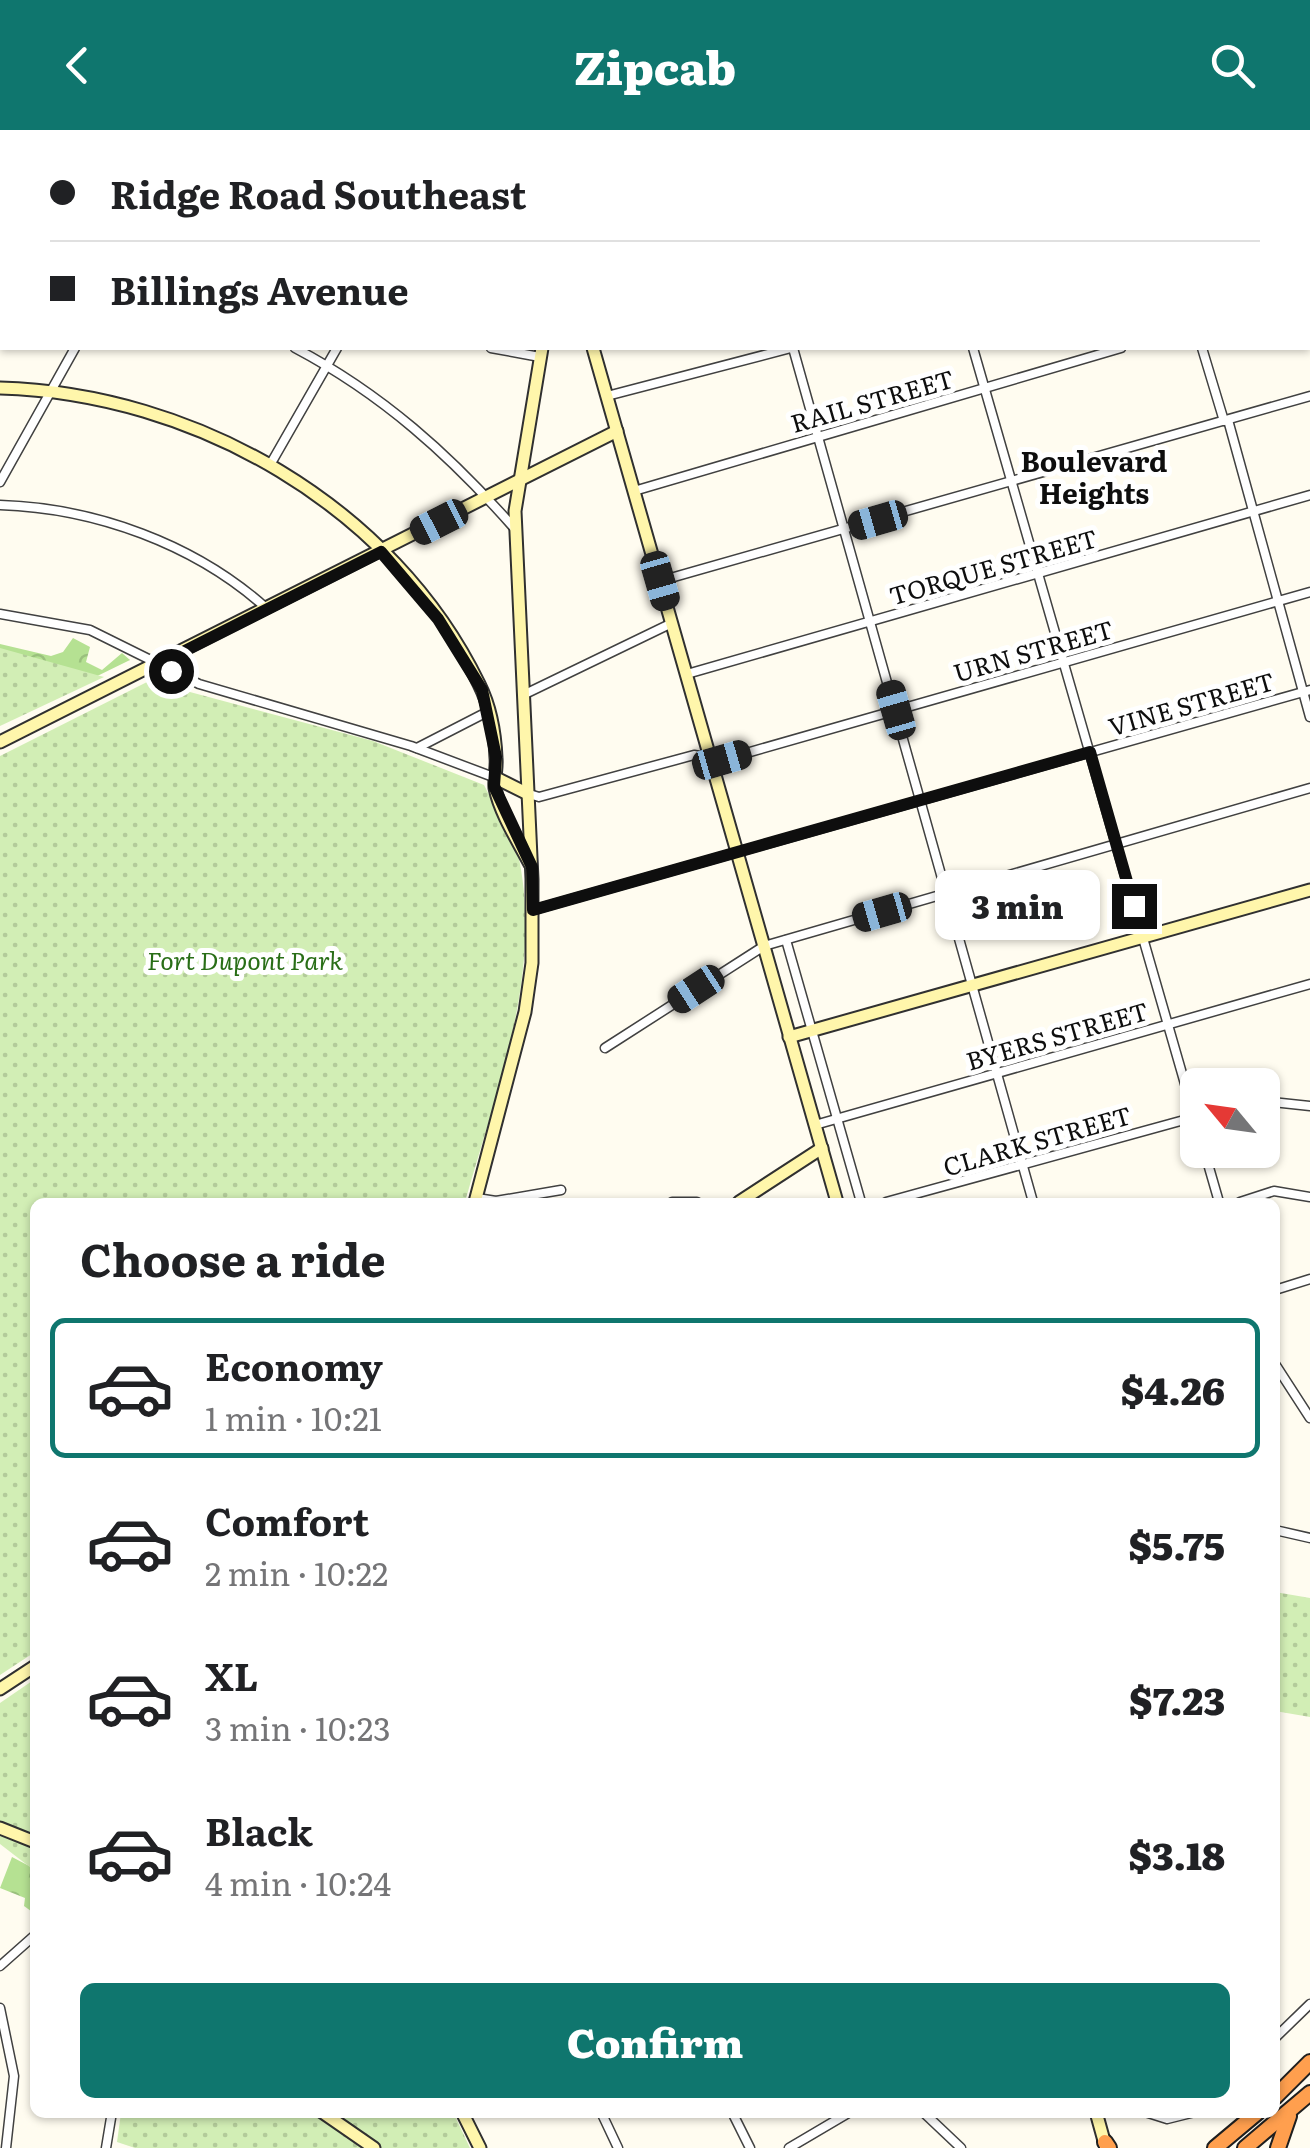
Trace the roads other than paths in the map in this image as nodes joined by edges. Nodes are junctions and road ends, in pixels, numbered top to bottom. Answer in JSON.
{"nodes":[{"id":1,"x":74,"y":350,"type":"edge"},
{"id":2,"x":299,"y":350,"type":"edge"},
{"id":3,"x":336,"y":350,"type":"edge"},
{"id":4,"x":516,"y":350,"type":"edge"},
{"id":5,"x":595,"y":350,"type":"edge"},
{"id":6,"x":784,"y":350,"type":"edge"},
{"id":7,"x":793,"y":350,"type":"edge"},
{"id":8,"x":974,"y":350,"type":"edge"},
{"id":9,"x":1114,"y":350,"type":"edge"},
{"id":10,"x":1203,"y":350,"type":"edge"},
{"id":11,"x":541,"y":352,"type":"edge"},
{"id":12,"x":327,"y":365,"type":"junction"},
{"id":13,"x":0,"y":388,"type":"edge"},
{"id":14,"x":986,"y":388,"type":"junction"},
{"id":15,"x":51,"y":391,"type":"junction"},
{"id":16,"x":607,"y":396,"type":"junction"},
{"id":17,"x":1310,"y":396,"type":"edge"},
{"id":18,"x":1226,"y":420,"type":"junction"},
{"id":19,"x":617,"y":431,"type":"junction"},
{"id":20,"x":819,"y":436,"type":"junction"},
{"id":21,"x":270,"y":465,"type":"junction"},
{"id":22,"x":1012,"y":481,"type":"junction"},
{"id":23,"x":0,"y":482,"type":"edge"},
{"id":24,"x":517,"y":482,"type":"junction"},
{"id":25,"x":634,"y":491,"type":"junction"},
{"id":26,"x":1310,"y":495,"type":"edge"},
{"id":27,"x":487,"y":498,"type":"junction"},
{"id":28,"x":0,"y":505,"type":"edge"},
{"id":29,"x":1253,"y":512,"type":"junction"},
{"id":30,"x":514,"y":529,"type":"junction"},
{"id":31,"x":845,"y":530,"type":"junction"},
{"id":32,"x":381,"y":552,"type":"junction"},
{"id":33,"x":1039,"y":573,"type":"junction"},
{"id":34,"x":660,"y":581,"type":"junction"},
{"id":35,"x":1310,"y":592,"type":"edge"},
{"id":36,"x":1278,"y":602,"type":"junction"},
{"id":37,"x":267,"y":609,"type":"junction"},
{"id":38,"x":0,"y":614,"type":"edge"},
{"id":39,"x":871,"y":622,"type":"junction"},
{"id":40,"x":672,"y":623,"type":"junction"},
{"id":41,"x":1064,"y":662,"type":"junction"},
{"id":42,"x":159,"y":664,"type":"junction"},
{"id":43,"x":686,"y":674,"type":"junction"},
{"id":44,"x":1307,"y":691,"type":"edge"},
{"id":45,"x":523,"y":695,"type":"junction"},
{"id":46,"x":896,"y":710,"type":"junction"},
{"id":47,"x":489,"y":711,"type":"junction"},
{"id":48,"x":1310,"y":717,"type":"edge"},
{"id":49,"x":0,"y":742,"type":"edge"},
{"id":50,"x":417,"y":748,"type":"junction"},
{"id":51,"x":1090,"y":752,"type":"junction"},
{"id":52,"x":710,"y":758,"type":"junction"},
{"id":53,"x":496,"y":778,"type":"junction"},
{"id":54,"x":1310,"y":788,"type":"edge"},
{"id":55,"x":526,"y":792,"type":"junction"},
{"id":56,"x":921,"y":800,"type":"junction"},
{"id":57,"x":1116,"y":844,"type":"junction"},
{"id":58,"x":737,"y":852,"type":"junction"},
{"id":59,"x":532,"y":867,"type":"junction"},
{"id":60,"x":1310,"y":890,"type":"edge"},
{"id":61,"x":946,"y":893,"type":"junction"},
{"id":62,"x":533,"y":910,"type":"junction"},
{"id":63,"x":1143,"y":937,"type":"junction"},
{"id":64,"x":786,"y":940,"type":"junction"},
{"id":65,"x":764,"y":946,"type":"junction"},
{"id":66,"x":1310,"y":984,"type":"edge"},
{"id":67,"x":972,"y":985,"type":"junction"},
{"id":68,"x":1168,"y":1024,"type":"junction"},
{"id":69,"x":812,"y":1031,"type":"junction"},
{"id":70,"x":789,"y":1037,"type":"junction"},
{"id":71,"x":605,"y":1048,"type":"dead end"},
{"id":72,"x":1181,"y":1068,"type":"edge"},
{"id":73,"x":996,"y":1073,"type":"junction"},
{"id":74,"x":1280,"y":1103,"type":"edge"},
{"id":75,"x":1310,"y":1106,"type":"edge"},
{"id":76,"x":837,"y":1118,"type":"junction"},
{"id":77,"x":1180,"y":1121,"type":"edge"},
{"id":78,"x":815,"y":1124,"type":"junction"},
{"id":79,"x":822,"y":1148,"type":"junction"},
{"id":80,"x":1022,"y":1166,"type":"junction"},
{"id":81,"x":1209,"y":1168,"type":"edge"},
{"id":82,"x":561,"y":1190,"type":"dead end"},
{"id":83,"x":477,"y":1198,"type":"edge"},
{"id":84,"x":509,"y":1198,"type":"edge"},
{"id":85,"x":745,"y":1198,"type":"edge"},
{"id":86,"x":836,"y":1198,"type":"edge"},
{"id":87,"x":860,"y":1198,"type":"edge"},
{"id":88,"x":901,"y":1198,"type":"edge"},
{"id":89,"x":1031,"y":1198,"type":"edge"},
{"id":90,"x":1217,"y":1198,"type":"edge"},
{"id":91,"x":1252,"y":1198,"type":"edge"},
{"id":92,"x":1310,"y":1198,"type":"edge"},
{"id":93,"x":1310,"y":1279,"type":"edge"},
{"id":94,"x":1280,"y":1288,"type":"edge"},
{"id":95,"x":1280,"y":1372,"type":"edge"},
{"id":96,"x":1310,"y":1418,"type":"edge"},
{"id":97,"x":1280,"y":1531,"type":"edge"},
{"id":98,"x":1310,"y":1538,"type":"edge"},
{"id":99,"x":30,"y":1669,"type":"edge"},
{"id":100,"x":0,"y":1689,"type":"edge"},
{"id":101,"x":0,"y":1828,"type":"edge"},
{"id":102,"x":30,"y":1840,"type":"edge"},
{"id":103,"x":30,"y":1939,"type":"edge"},
{"id":104,"x":0,"y":1966,"type":"edge"},
{"id":105,"x":1310,"y":2004,"type":"edge"},
{"id":106,"x":0,"y":2008,"type":"edge"},
{"id":107,"x":1280,"y":2033,"type":"edge"},
{"id":108,"x":1310,"y":2062,"type":"edge"},
{"id":109,"x":1280,"y":2092,"type":"edge"},
{"id":110,"x":1310,"y":2093,"type":"edge"},
{"id":111,"x":1295,"y":2107,"type":"junction"},
{"id":112,"x":111,"y":2118,"type":"edge"},
{"id":113,"x":331,"y":2118,"type":"edge"},
{"id":114,"x":465,"y":2118,"type":"edge"},
{"id":115,"x":603,"y":2118,"type":"edge"},
{"id":116,"x":735,"y":2118,"type":"edge"},
{"id":117,"x":840,"y":2118,"type":"edge"},
{"id":118,"x":928,"y":2118,"type":"edge"},
{"id":119,"x":1098,"y":2118,"type":"edge"},
{"id":120,"x":1251,"y":2118,"type":"edge"},
{"id":121,"x":1107,"y":2146,"type":"edge"},
{"id":122,"x":6,"y":2148,"type":"edge"},
{"id":123,"x":106,"y":2148,"type":"edge"},
{"id":124,"x":374,"y":2148,"type":"edge"},
{"id":125,"x":480,"y":2148,"type":"edge"},
{"id":126,"x":618,"y":2148,"type":"edge"},
{"id":127,"x":750,"y":2148,"type":"edge"},
{"id":128,"x":789,"y":2148,"type":"edge"},
{"id":129,"x":961,"y":2148,"type":"edge"},
{"id":130,"x":1215,"y":2148,"type":"edge"},
{"id":131,"x":1245,"y":2148,"type":"edge"},
{"id":132,"x":1278,"y":2148,"type":"edge"}],
"edges":[{"from":1,"to":15,"type":"street"},
{"from":2,"to":12,"type":"street"},
{"from":3,"to":12,"type":"street"},
{"from":4,"to":11,"type":"street"},
{"from":5,"to":16,"type":"street"},
{"from":6,"to":16,"type":"street"},
{"from":7,"to":20,"type":"street"},
{"from":8,"to":14,"type":"street"},
{"from":9,"to":14,"type":"street","name":"RAIL STREET"},
{"from":10,"to":18,"type":"street"},
{"from":11,"to":24,"type":"street"},
{"from":12,"to":21,"type":"street"},
{"from":12,"to":27,"type":"street"},
{"from":13,"to":15,"type":"street"},
{"from":14,"to":20,"type":"street","name":"RAIL STREET"},
{"from":14,"to":22,"type":"street"},
{"from":15,"to":21,"type":"street"},
{"from":15,"to":23,"type":"street"},
{"from":16,"to":19,"type":"street"},
{"from":17,"to":18,"type":"street"},
{"from":18,"to":22,"type":"street"},
{"from":18,"to":29,"type":"street"},
{"from":19,"to":24,"type":"street"},
{"from":19,"to":25,"type":"street"},
{"from":20,"to":25,"type":"street","name":"RAIL STREET"},
{"from":20,"to":31,"type":"street"},
{"from":21,"to":32,"type":"street"},
{"from":22,"to":31,"type":"street"},
{"from":22,"to":33,"type":"street"},
{"from":24,"to":27,"type":"street"},
{"from":24,"to":30,"type":"street"},
{"from":25,"to":34,"type":"street"},
{"from":26,"to":29,"type":"street","name":"TORQUE STREET"},
{"from":27,"to":30,"type":"street"},
{"from":27,"to":32,"type":"street"},
{"from":28,"to":37,"type":"street"},
{"from":29,"to":33,"type":"street","name":"TORQUE STREET"},
{"from":29,"to":36,"type":"street"},
{"from":30,"to":45,"type":"street"},
{"from":31,"to":34,"type":"street"},
{"from":31,"to":39,"type":"street"},
{"from":32,"to":37,"type":"street"},
{"from":32,"to":47,"type":"street"},
{"from":33,"to":39,"type":"street","name":"TORQUE STREET"},
{"from":33,"to":41,"type":"street"},
{"from":34,"to":40,"type":"street"},
{"from":35,"to":36,"type":"street","name":"URN STREET"},
{"from":36,"to":41,"type":"street","name":"URN STREET"},
{"from":36,"to":44,"type":"street"},
{"from":37,"to":42,"type":"street"},
{"from":38,"to":42,"type":"street"},
{"from":39,"to":43,"type":"street","name":"TORQUE STREET"},
{"from":39,"to":46,"type":"street"},
{"from":40,"to":43,"type":"street"},
{"from":40,"to":45,"type":"street"},
{"from":41,"to":46,"type":"street","name":"URN STREET"},
{"from":41,"to":51,"type":"street"},
{"from":42,"to":49,"type":"street"},
{"from":42,"to":50,"type":"street"},
{"from":43,"to":52,"type":"street"},
{"from":44,"to":48,"type":"street"},
{"from":44,"to":51,"type":"street","name":"VINE STREET"},
{"from":45,"to":55,"type":"street"},
{"from":46,"to":52,"type":"street","name":"URN STREET"},
{"from":46,"to":56,"type":"street"},
{"from":47,"to":50,"type":"street"},
{"from":47,"to":53,"type":"street"},
{"from":50,"to":53,"type":"street"},
{"from":51,"to":56,"type":"street","name":"VINE STREET"},
{"from":51,"to":57,"type":"street"},
{"from":52,"to":55,"type":"street","name":"URN STREET"},
{"from":52,"to":58,"type":"street"},
{"from":53,"to":55,"type":"street"},
{"from":53,"to":59,"type":"street"},
{"from":54,"to":57,"type":"street"},
{"from":55,"to":59,"type":"street"},
{"from":56,"to":58,"type":"street","name":"VINE STREET"},
{"from":56,"to":61,"type":"street"},
{"from":57,"to":61,"type":"street"},
{"from":57,"to":63,"type":"street"},
{"from":58,"to":62,"type":"street","name":"VINE STREET"},
{"from":58,"to":65,"type":"street"},
{"from":59,"to":62,"type":"street"},
{"from":60,"to":63,"type":"street"},
{"from":61,"to":64,"type":"street"},
{"from":61,"to":67,"type":"street"},
{"from":62,"to":83,"type":"street"},
{"from":63,"to":67,"type":"street"},
{"from":63,"to":68,"type":"street"},
{"from":64,"to":65,"type":"street"},
{"from":64,"to":69,"type":"street"},
{"from":65,"to":70,"type":"street"},
{"from":65,"to":71,"type":"street"},
{"from":66,"to":68,"type":"street","name":"BYERS STREET"},
{"from":67,"to":69,"type":"street"},
{"from":67,"to":73,"type":"street"},
{"from":68,"to":72,"type":"street"},
{"from":68,"to":73,"type":"street","name":"BYERS STREET"},
{"from":69,"to":70,"type":"street"},
{"from":69,"to":76,"type":"street"},
{"from":70,"to":78,"type":"street"},
{"from":73,"to":76,"type":"street","name":"BYERS STREET"},
{"from":73,"to":80,"type":"street"},
{"from":74,"to":75,"type":"street"},
{"from":76,"to":78,"type":"street","name":"BYERS STREET"},
{"from":76,"to":87,"type":"street"},
{"from":77,"to":80,"type":"street","name":"CLARK STREET"},
{"from":78,"to":79,"type":"street"},
{"from":79,"to":85,"type":"street"},
{"from":79,"to":86,"type":"street"},
{"from":80,"to":88,"type":"street","name":"CLARK STREET"},
{"from":80,"to":89,"type":"street"},
{"from":81,"to":90,"type":"street"},
{"from":82,"to":84,"type":"street"},
{"from":91,"to":92,"type":"street"},
{"from":93,"to":94,"type":"street"},
{"from":95,"to":96,"type":"street"},
{"from":97,"to":98,"type":"street"},
{"from":99,"to":100,"type":"street"},
{"from":101,"to":102,"type":"street"},
{"from":103,"to":104,"type":"street"},
{"from":105,"to":107,"type":"street"},
{"from":106,"to":122,"type":"street"},
{"from":108,"to":109,"type":"highway"},
{"from":110,"to":111,"type":"highway"},
{"from":111,"to":131,"type":"highway"},
{"from":111,"to":132,"type":"highway"},
{"from":112,"to":123,"type":"street"},
{"from":113,"to":124,"type":"street"},
{"from":114,"to":125,"type":"street"},
{"from":115,"to":126,"type":"street"},
{"from":116,"to":127,"type":"street"},
{"from":117,"to":128,"type":"street"},
{"from":118,"to":129,"type":"street"},
{"from":119,"to":121,"type":"street"},
{"from":120,"to":130,"type":"highway"}]}
